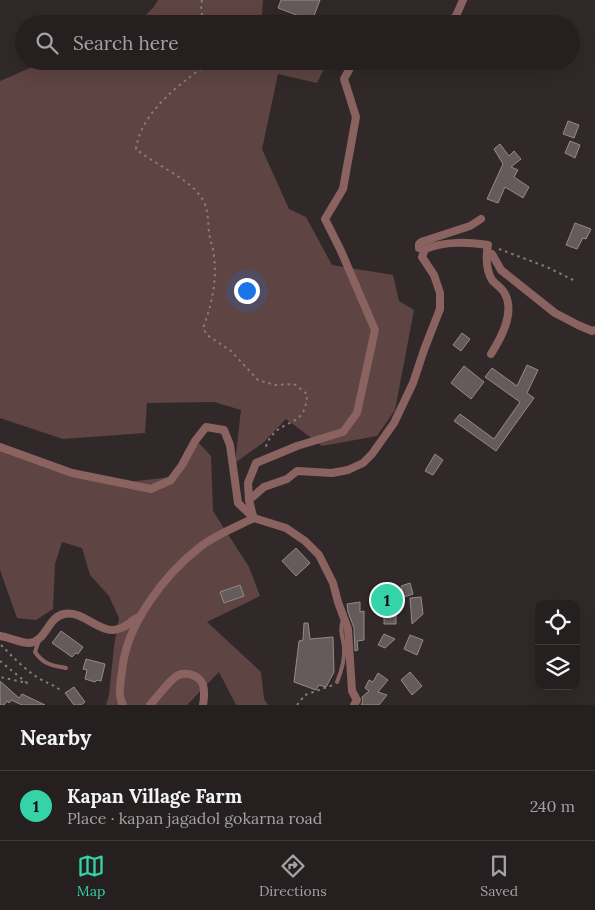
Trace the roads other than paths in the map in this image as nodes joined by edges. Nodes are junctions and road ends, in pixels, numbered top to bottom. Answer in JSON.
{"nodes":[{"id":1,"x":463,"y":0,"type":"edge"},
{"id":2,"x":456,"y":15,"type":"edge"},
{"id":3,"x":349,"y":70,"type":"edge"},
{"id":4,"x":481,"y":219,"type":"dead end"},
{"id":5,"x":425,"y":249,"type":"junction"},
{"id":6,"x":487,"y":249,"type":"junction"},
{"id":7,"x":595,"y":330,"type":"edge"},
{"id":8,"x":491,"y":354,"type":"dead end"},
{"id":9,"x":0,"y":447,"type":"edge"},
{"id":10,"x":249,"y":500,"type":"junction"},
{"id":11,"x":254,"y":518,"type":"junction"},
{"id":12,"x":139,"y":617,"type":"junction"},
{"id":13,"x":344,"y":618,"type":"junction"},
{"id":14,"x":0,"y":636,"type":"edge"},
{"id":15,"x":38,"y":640,"type":"junction"},
{"id":16,"x":66,"y":668,"type":"dead end"},
{"id":17,"x":337,"y":682,"type":"road end"},
{"id":18,"x":124,"y":705,"type":"edge"},
{"id":19,"x":150,"y":705,"type":"edge"},
{"id":20,"x":203,"y":705,"type":"edge"},
{"id":21,"x":354,"y":705,"type":"edge"}],
"edges":[{"from":1,"to":2,"type":"street"},
{"from":3,"to":10,"type":"street"},
{"from":4,"to":5,"type":"street"},
{"from":5,"to":6,"type":"street"},
{"from":5,"to":10,"type":"street"},
{"from":6,"to":7,"type":"street"},
{"from":6,"to":8,"type":"street"},
{"from":9,"to":11,"type":"street"},
{"from":10,"to":11,"type":"street"},
{"from":11,"to":12,"type":"street"},
{"from":11,"to":13,"type":"street"},
{"from":12,"to":15,"type":"street"},
{"from":12,"to":18,"type":"street"},
{"from":13,"to":17,"type":"lane"},
{"from":13,"to":21,"type":"street"},
{"from":14,"to":15,"type":"street"},
{"from":15,"to":16,"type":"lane"},
{"from":19,"to":20,"type":"street"}]}
